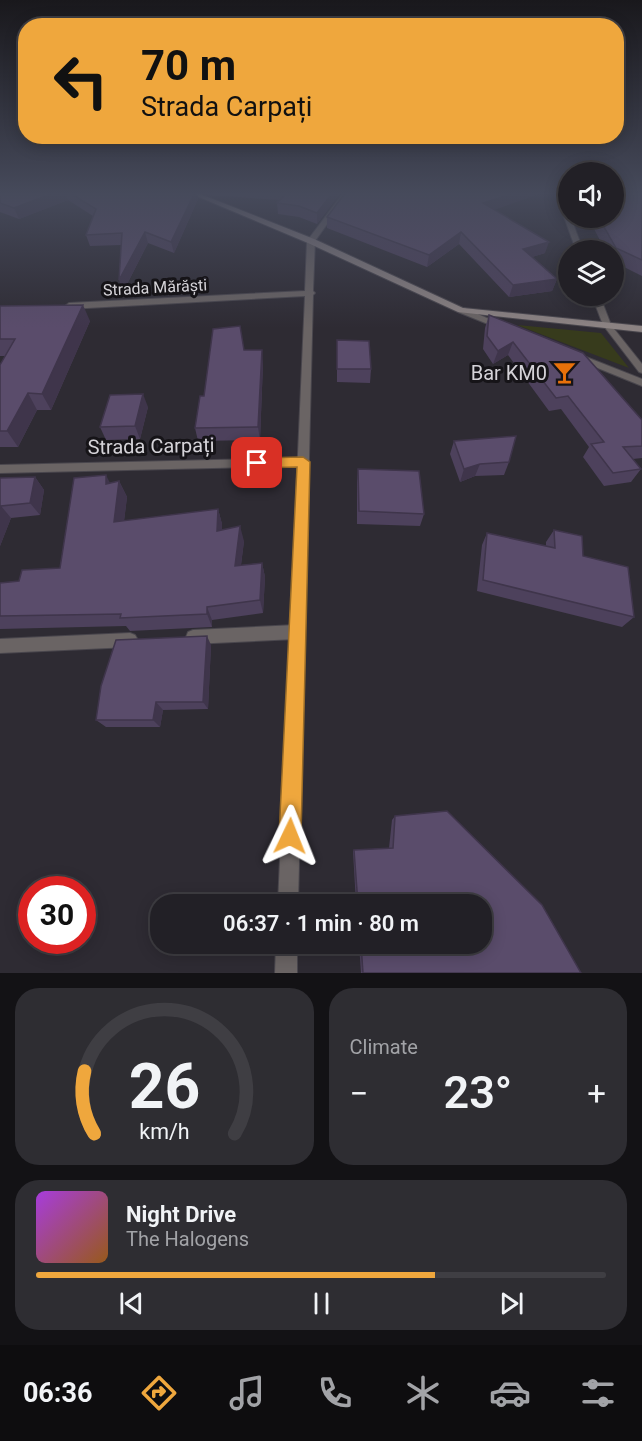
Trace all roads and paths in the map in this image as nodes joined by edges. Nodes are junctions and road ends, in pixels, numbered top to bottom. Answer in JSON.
{"nodes":[{"id":1,"x":302,"y":237,"type":"edge"},
{"id":2,"x":314,"y":237,"type":"edge"},
{"id":3,"x":311,"y":241,"type":"junction"},
{"id":4,"x":311,"y":293,"type":"junction"},
{"id":5,"x":600,"y":306,"type":"edge"},
{"id":6,"x":60,"y":307,"type":"edge"},
{"id":7,"x":460,"y":310,"type":"junction"},
{"id":8,"x":607,"y":325,"type":"junction"},
{"id":9,"x":642,"y":329,"type":"edge"},
{"id":10,"x":514,"y":331,"type":"edge"},
{"id":11,"x":567,"y":353,"type":"edge"},
{"id":12,"x":642,"y":369,"type":"edge"},
{"id":13,"x":642,"y":383,"type":"edge"},
{"id":14,"x":303,"y":462,"type":"junction"},
{"id":15,"x":0,"y":469,"type":"edge"},
{"id":16,"x":296,"y":632,"type":"junction"},
{"id":17,"x":178,"y":638,"type":"edge"},
{"id":18,"x":142,"y":639,"type":"edge"},
{"id":19,"x":0,"y":646,"type":"edge"},
{"id":20,"x":288,"y":894,"type":"edge"},
{"id":21,"x":287,"y":954,"type":"edge"},
{"id":22,"x":286,"y":973,"type":"edge"}],
"edges":[{"from":1,"to":3,"type":"street"},
{"from":2,"to":3,"type":"street"},
{"from":3,"to":4,"type":"street"},
{"from":3,"to":7,"type":"street"},
{"from":4,"to":6,"type":"street","name":"Strada Mărăști"},
{"from":4,"to":14,"type":"street"},
{"from":5,"to":8,"type":"street"},
{"from":7,"to":8,"type":"street"},
{"from":7,"to":10,"type":"street"},
{"from":8,"to":9,"type":"street"},
{"from":8,"to":12,"type":"street"},
{"from":11,"to":13,"type":"street"},
{"from":14,"to":15,"type":"street","name":"Strada Carpați"},
{"from":14,"to":16,"type":"street"},
{"from":16,"to":17,"type":"street"},
{"from":16,"to":20,"type":"street"},
{"from":18,"to":19,"type":"street"},
{"from":21,"to":22,"type":"street"}]}
